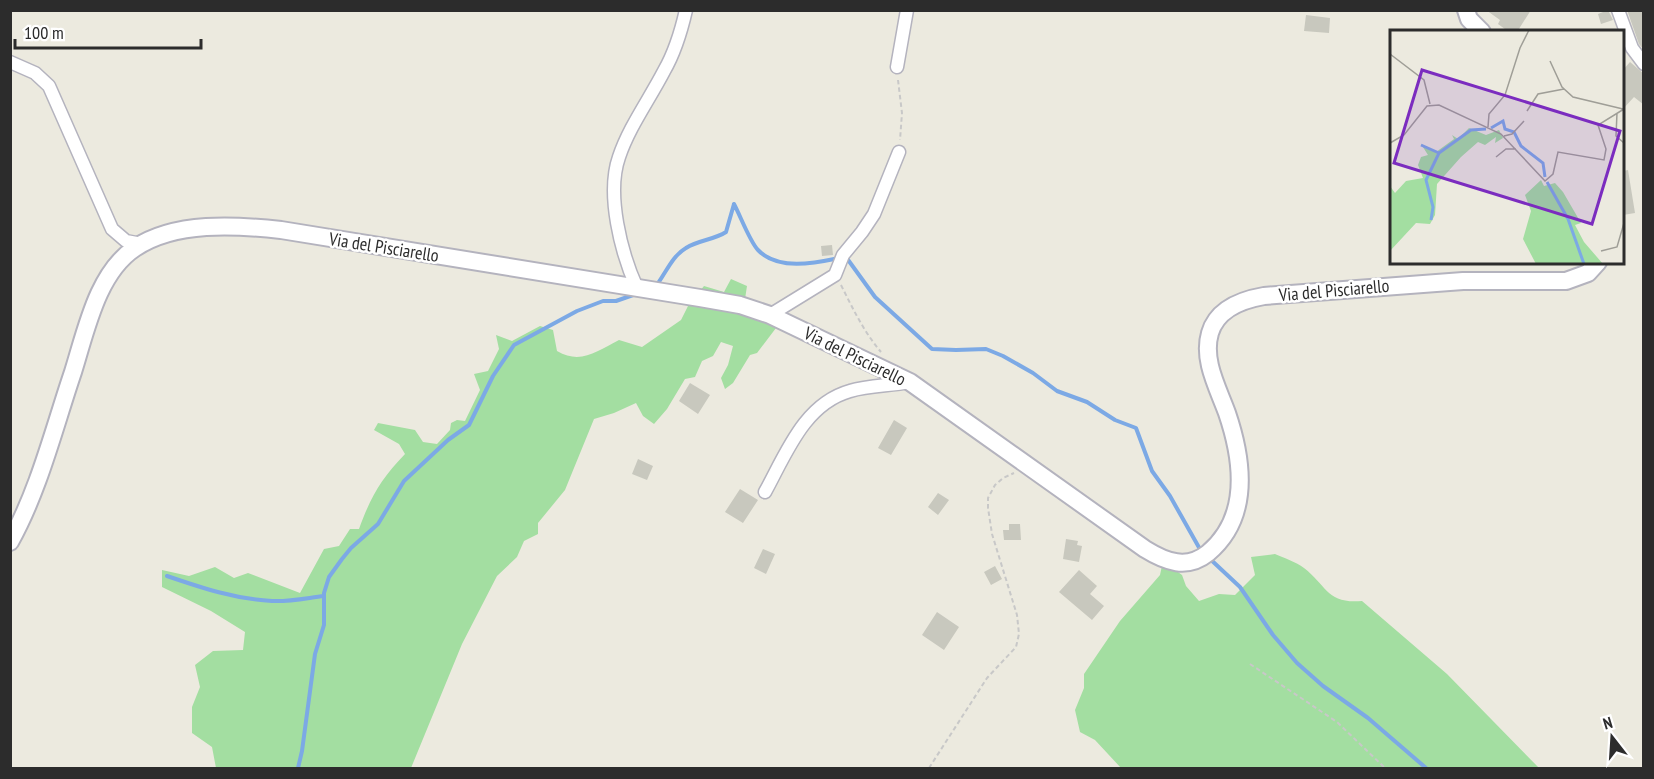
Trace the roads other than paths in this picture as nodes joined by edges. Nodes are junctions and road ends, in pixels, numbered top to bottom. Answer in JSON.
{"nodes":[{"id":1,"x":686,"y":10,"type":"edge"},
{"id":2,"x":907,"y":10,"type":"edge"},
{"id":3,"x":1466,"y":10,"type":"edge"},
{"id":4,"x":1618,"y":10,"type":"edge"},
{"id":5,"x":1480,"y":30,"type":"edge"},
{"id":6,"x":10,"y":62,"type":"edge"},
{"id":7,"x":1644,"y":63,"type":"edge"},
{"id":8,"x":897,"y":68,"type":"road end"},
{"id":9,"x":899,"y":152,"type":"road end"},
{"id":10,"x":142,"y":244,"type":"junction"},
{"id":11,"x":1596,"y":264,"type":"edge"},
{"id":12,"x":637,"y":288,"type":"junction"},
{"id":13,"x":770,"y":315,"type":"junction"},
{"id":14,"x":910,"y":382,"type":"junction"},
{"id":15,"x":765,"y":492,"type":"dead end"},
{"id":16,"x":10,"y":542,"type":"edge"}],
"edges":[{"from":1,"to":12,"type":"street"},
{"from":2,"to":8,"type":"street"},
{"from":3,"to":5,"type":"street"},
{"from":4,"to":7,"type":"street"},
{"from":6,"to":10,"type":"street"},
{"from":9,"to":13,"type":"street"},
{"from":10,"to":12,"type":"street","name":"Via del Pisciarello"},
{"from":10,"to":16,"type":"street","name":"Via del Pisciarello"},
{"from":11,"to":14,"type":"street","name":"Via del Pisciarello"},
{"from":12,"to":13,"type":"street","name":"Via del Pisciarello"},
{"from":13,"to":14,"type":"street","name":"Via del Pisciarello"},
{"from":14,"to":15,"type":"street"}]}
